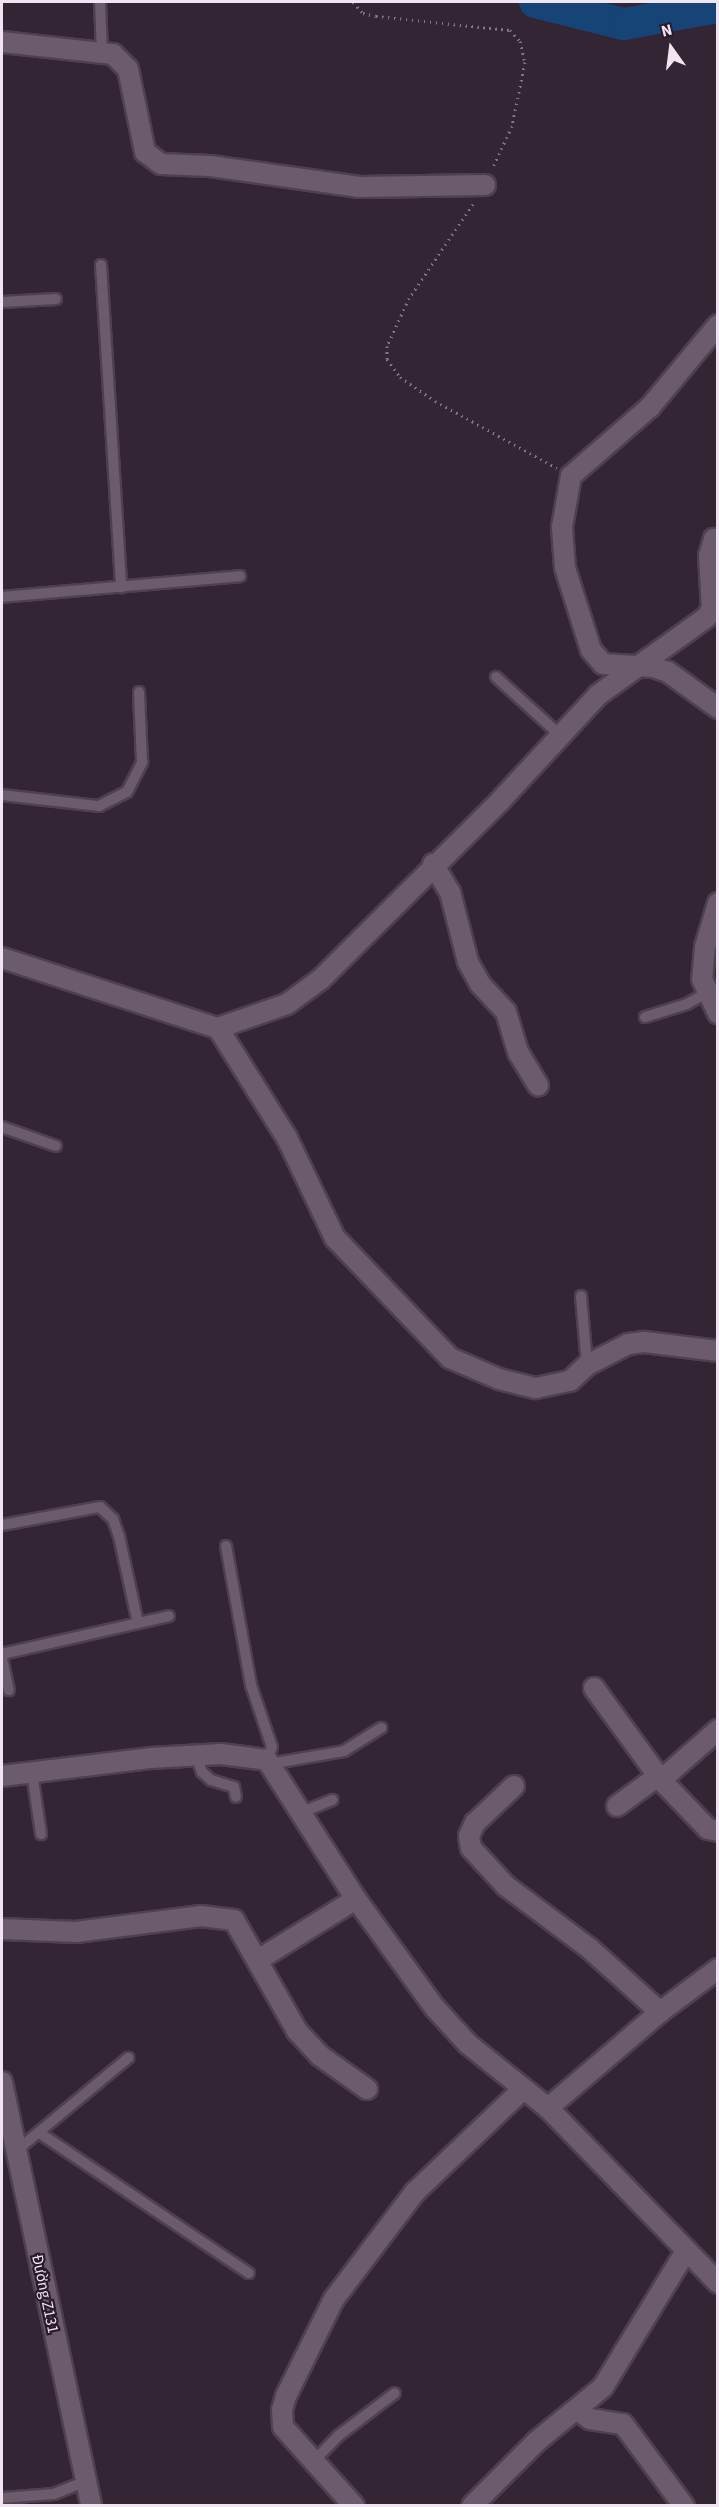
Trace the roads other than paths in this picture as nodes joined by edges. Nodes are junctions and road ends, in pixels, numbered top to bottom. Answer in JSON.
{"nodes":[{"id":1,"x":100,"y":2,"type":"edge"},
{"id":2,"x":2,"y":42,"type":"edge"},
{"id":3,"x":102,"y":52,"type":"junction"},
{"id":4,"x":485,"y":185,"type":"road end"},
{"id":5,"x":101,"y":265,"type":"dead end"},
{"id":6,"x":56,"y":299,"type":"dead end"},
{"id":7,"x":2,"y":302,"type":"edge"},
{"id":8,"x":717,"y":325,"type":"edge"},
{"id":9,"x":714,"y":539,"type":"dead end"},
{"id":10,"x":240,"y":576,"type":"dead end"},
{"id":11,"x":121,"y":587,"type":"junction"},
{"id":12,"x":2,"y":597,"type":"edge"},
{"id":13,"x":638,"y":666,"type":"junction"},
{"id":14,"x":496,"y":676,"type":"dead end"},
{"id":15,"x":139,"y":692,"type":"dead end"},
{"id":16,"x":717,"y":708,"type":"edge"},
{"id":17,"x":561,"y":736,"type":"junction"},
{"id":18,"x":2,"y":795,"type":"edge"},
{"id":19,"x":433,"y":864,"type":"junction"},
{"id":20,"x":717,"y":903,"type":"edge"},
{"id":21,"x":2,"y":958,"type":"edge"},
{"id":22,"x":706,"y":993,"type":"junction"},
{"id":23,"x":717,"y":1013,"type":"edge"},
{"id":24,"x":645,"y":1017,"type":"dead end"},
{"id":25,"x":218,"y":1028,"type":"junction"},
{"id":26,"x":537,"y":1085,"type":"dead end"},
{"id":27,"x":2,"y":1126,"type":"edge"},
{"id":28,"x":56,"y":1146,"type":"dead end"},
{"id":29,"x":581,"y":1296,"type":"dead end"},
{"id":30,"x":717,"y":1351,"type":"edge"},
{"id":31,"x":587,"y":1365,"type":"junction"},
{"id":32,"x":2,"y":1525,"type":"edge"},
{"id":33,"x":226,"y":1545,"type":"dead end"},
{"id":34,"x":169,"y":1617,"type":"dead end"},
{"id":35,"x":138,"y":1623,"type":"junction"},
{"id":36,"x":2,"y":1656,"type":"edge"},
{"id":37,"x":594,"y":1689,"type":"dead end"},
{"id":38,"x":9,"y":1690,"type":"dead end"},
{"id":39,"x":381,"y":1728,"type":"dead end"},
{"id":40,"x":717,"y":1730,"type":"edge"},
{"id":41,"x":196,"y":1755,"type":"junction"},
{"id":42,"x":268,"y":1762,"type":"junction"},
{"id":43,"x":32,"y":1773,"type":"junction"},
{"id":44,"x":2,"y":1776,"type":"edge"},
{"id":45,"x":659,"y":1778,"type":"junction"},
{"id":46,"x":514,"y":1786,"type":"dead end"},
{"id":47,"x":236,"y":1797,"type":"dead end"},
{"id":48,"x":332,"y":1800,"type":"dead end"},
{"id":49,"x":617,"y":1806,"type":"dead end"},
{"id":50,"x":300,"y":1813,"type":"junction"},
{"id":51,"x":717,"y":1831,"type":"edge"},
{"id":52,"x":41,"y":1834,"type":"dead end"},
{"id":53,"x":356,"y":1899,"type":"junction"},
{"id":54,"x":2,"y":1929,"type":"edge"},
{"id":55,"x":258,"y":1960,"type":"junction"},
{"id":56,"x":717,"y":1970,"type":"edge"},
{"id":57,"x":660,"y":2012,"type":"junction"},
{"id":58,"x":128,"y":2058,"type":"dead end"},
{"id":59,"x":2,"y":2082,"type":"edge"},
{"id":60,"x":367,"y":2089,"type":"dead end"},
{"id":61,"x":522,"y":2090,"type":"junction"},
{"id":62,"x":548,"y":2108,"type":"junction"},
{"id":63,"x":41,"y":2134,"type":"junction"},
{"id":64,"x":16,"y":2151,"type":"junction"},
{"id":65,"x":686,"y":2251,"type":"junction"},
{"id":66,"x":714,"y":2271,"type":"edge"},
{"id":67,"x":249,"y":2273,"type":"dead end"},
{"id":68,"x":395,"y":2393,"type":"dead end"},
{"id":69,"x":577,"y":2410,"type":"junction"},
{"id":70,"x":314,"y":2461,"type":"junction"},
{"id":71,"x":83,"y":2482,"type":"junction"},
{"id":72,"x":2,"y":2498,"type":"edge"},
{"id":73,"x":91,"y":2505,"type":"edge"},
{"id":74,"x":354,"y":2505,"type":"edge"},
{"id":75,"x":472,"y":2505,"type":"edge"},
{"id":76,"x":684,"y":2505,"type":"edge"}],
"edges":[{"from":1,"to":3,"type":"lane"},
{"from":2,"to":3,"type":"street"},
{"from":3,"to":4,"type":"street"},
{"from":5,"to":11,"type":"lane"},
{"from":6,"to":7,"type":"lane"},
{"from":8,"to":13,"type":"street"},
{"from":9,"to":13,"type":"street"},
{"from":10,"to":11,"type":"lane"},
{"from":11,"to":12,"type":"lane"},
{"from":13,"to":16,"type":"street"},
{"from":13,"to":17,"type":"street"},
{"from":14,"to":17,"type":"lane"},
{"from":15,"to":18,"type":"lane"},
{"from":17,"to":19,"type":"street"},
{"from":19,"to":25,"type":"street"},
{"from":19,"to":26,"type":"street"},
{"from":20,"to":22,"type":"street"},
{"from":21,"to":25,"type":"street"},
{"from":22,"to":23,"type":"street"},
{"from":22,"to":24,"type":"lane"},
{"from":25,"to":31,"type":"street"},
{"from":27,"to":28,"type":"lane"},
{"from":29,"to":31,"type":"lane"},
{"from":30,"to":31,"type":"street"},
{"from":32,"to":35,"type":"lane"},
{"from":33,"to":42,"type":"lane"},
{"from":34,"to":35,"type":"lane"},
{"from":35,"to":36,"type":"lane"},
{"from":36,"to":38,"type":"lane"},
{"from":37,"to":45,"type":"street"},
{"from":39,"to":42,"type":"lane"},
{"from":40,"to":45,"type":"street"},
{"from":41,"to":42,"type":"street"},
{"from":41,"to":43,"type":"street"},
{"from":41,"to":47,"type":"lane"},
{"from":42,"to":50,"type":"street"},
{"from":43,"to":44,"type":"street"},
{"from":43,"to":52,"type":"lane"},
{"from":45,"to":49,"type":"street"},
{"from":45,"to":51,"type":"street"},
{"from":46,"to":57,"type":"street"},
{"from":48,"to":50,"type":"lane"},
{"from":50,"to":53,"type":"street"},
{"from":53,"to":55,"type":"street"},
{"from":53,"to":61,"type":"street"},
{"from":54,"to":55,"type":"street"},
{"from":55,"to":60,"type":"street"},
{"from":56,"to":57,"type":"street"},
{"from":57,"to":62,"type":"street"},
{"from":58,"to":63,"type":"lane"},
{"from":59,"to":64,"type":"street","name":"Đường Z131"},
{"from":61,"to":62,"type":"street"},
{"from":61,"to":70,"type":"street"},
{"from":62,"to":65,"type":"street"},
{"from":63,"to":64,"type":"lane"},
{"from":63,"to":67,"type":"lane"},
{"from":64,"to":71,"type":"street","name":"Đường Z131"},
{"from":65,"to":66,"type":"street"},
{"from":65,"to":69,"type":"street"},
{"from":68,"to":70,"type":"lane"},
{"from":69,"to":75,"type":"street"},
{"from":69,"to":76,"type":"street"},
{"from":70,"to":74,"type":"street"},
{"from":71,"to":72,"type":"lane"},
{"from":71,"to":73,"type":"street","name":"Đường Z131"}]}
